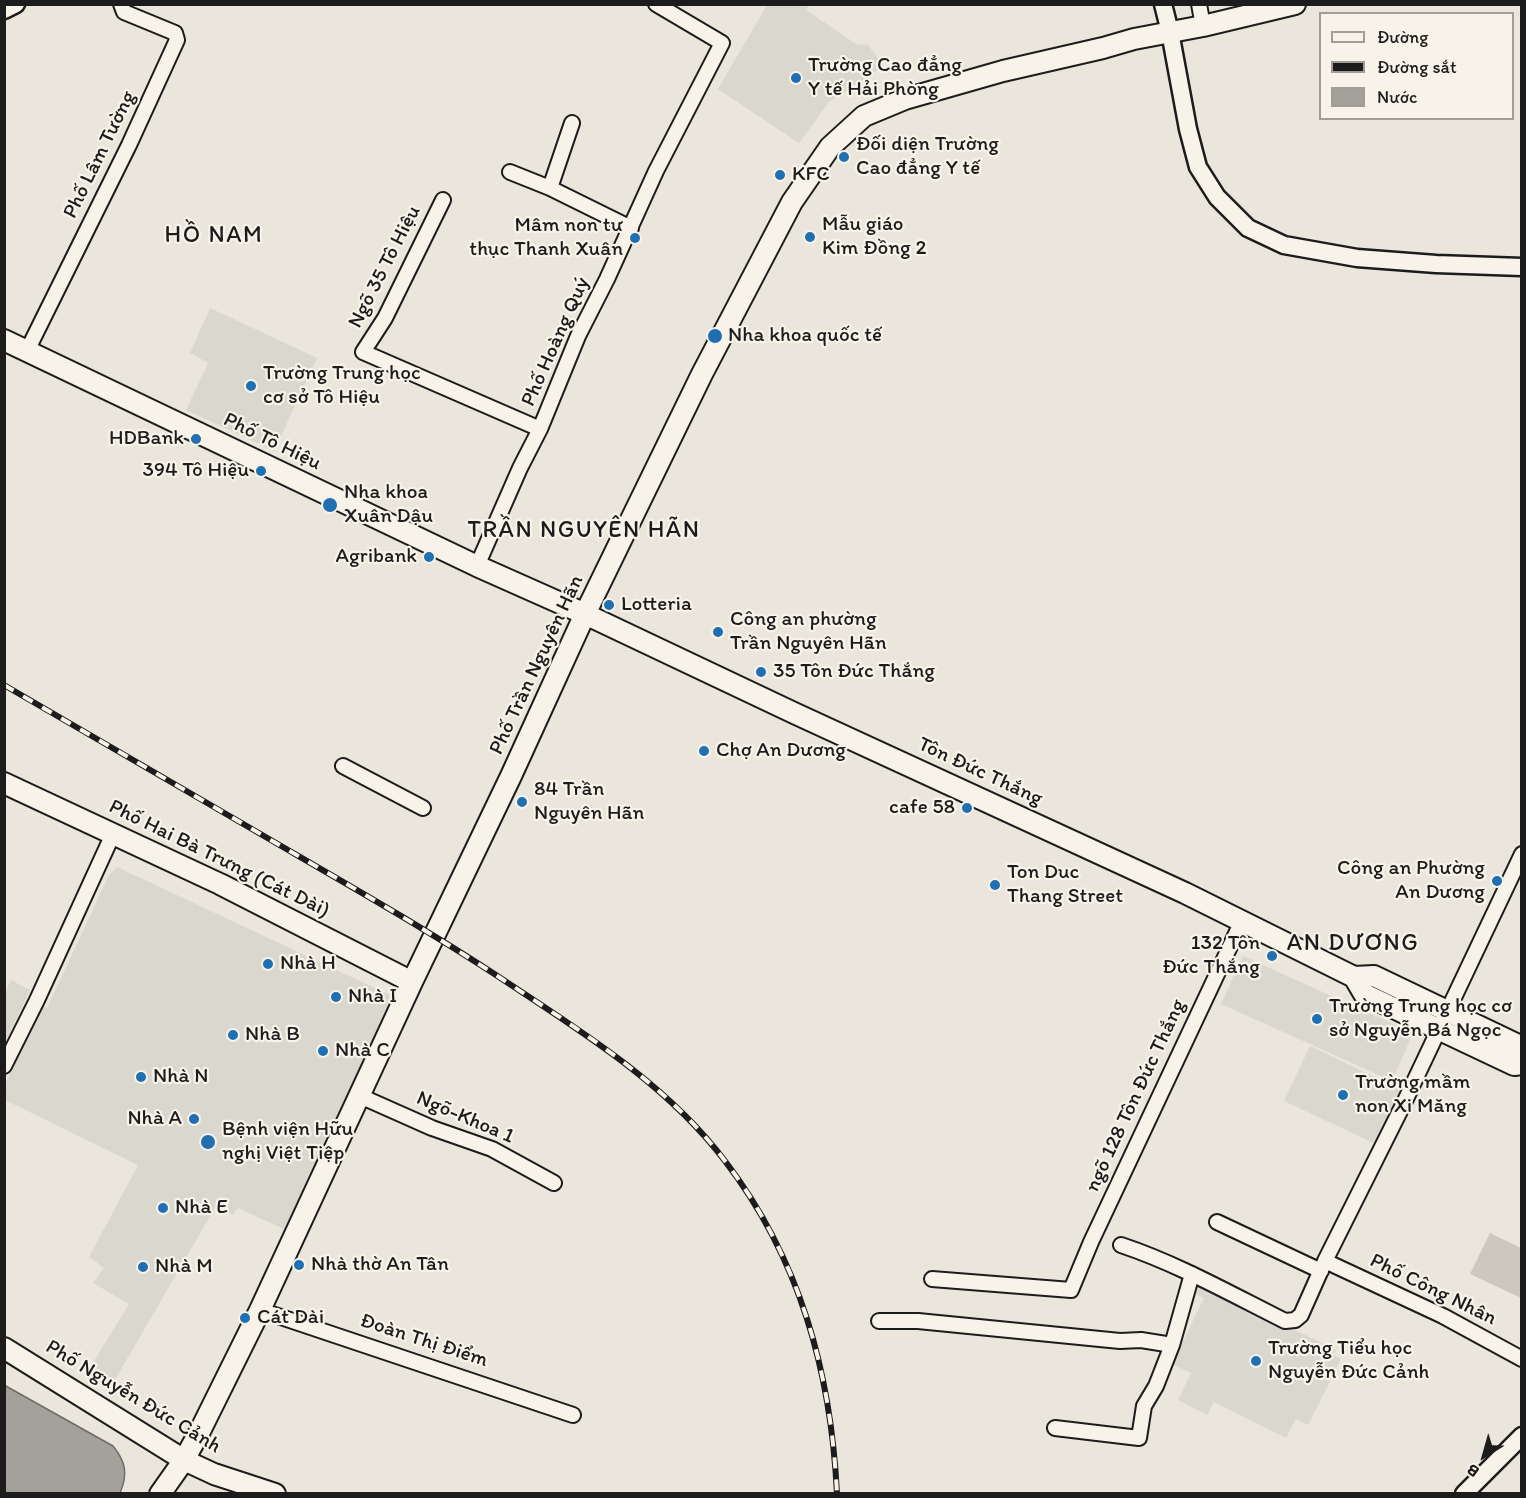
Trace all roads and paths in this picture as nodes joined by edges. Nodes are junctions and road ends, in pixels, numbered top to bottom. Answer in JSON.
{"nodes":[{"id":1,"x":16,"y":4,"type":"edge"},
{"id":2,"x":121,"y":4,"type":"edge"},
{"id":3,"x":656,"y":4,"type":"edge"},
{"id":4,"x":1163,"y":4,"type":"edge"},
{"id":5,"x":1199,"y":4,"type":"edge"},
{"id":6,"x":1295,"y":4,"type":"edge"},
{"id":7,"x":4,"y":10,"type":"edge"},
{"id":8,"x":1203,"y":26,"type":"junction"},
{"id":9,"x":1170,"y":32,"type":"junction"},
{"id":10,"x":572,"y":123,"type":"dead end"},
{"id":11,"x":510,"y":172,"type":"dead end"},
{"id":12,"x":550,"y":188,"type":"junction"},
{"id":13,"x":443,"y":200,"type":"dead end"},
{"id":14,"x":631,"y":228,"type":"junction"},
{"id":15,"x":1521,"y":267,"type":"edge"},
{"id":16,"x":4,"y":340,"type":"edge"},
{"id":17,"x":27,"y":351,"type":"junction"},
{"id":18,"x":540,"y":429,"type":"junction"},
{"id":19,"x":477,"y":566,"type":"junction"},
{"id":20,"x":585,"y":614,"type":"junction"},
{"id":21,"x":343,"y":766,"type":"dead end"},
{"id":22,"x":4,"y":783,"type":"edge"},
{"id":23,"x":423,"y":807,"type":"dead end"},
{"id":24,"x":113,"y":834,"type":"junction"},
{"id":25,"x":1521,"y":854,"type":"edge"},
{"id":26,"x":1242,"y":921,"type":"junction"},
{"id":27,"x":1354,"y":976,"type":"junction"},
{"id":28,"x":412,"y":982,"type":"junction"},
{"id":29,"x":1447,"y":1012,"type":"junction"},
{"id":30,"x":1438,"y":1030,"type":"junction"},
{"id":31,"x":1521,"y":1047,"type":"edge"},
{"id":32,"x":1521,"y":1064,"type":"edge"},
{"id":33,"x":4,"y":1066,"type":"edge"},
{"id":34,"x":360,"y":1096,"type":"junction"},
{"id":35,"x":554,"y":1183,"type":"dead end"},
{"id":36,"x":1217,"y":1222,"type":"dead end"},
{"id":37,"x":1120,"y":1245,"type":"dead end"},
{"id":38,"x":1323,"y":1266,"type":"junction"},
{"id":39,"x":1192,"y":1274,"type":"junction"},
{"id":40,"x":932,"y":1279,"type":"dead end"},
{"id":41,"x":260,"y":1310,"type":"junction"},
{"id":42,"x":879,"y":1321,"type":"dead end"},
{"id":43,"x":1172,"y":1345,"type":"junction"},
{"id":44,"x":4,"y":1348,"type":"edge"},
{"id":45,"x":1521,"y":1359,"type":"edge"},
{"id":46,"x":573,"y":1414,"type":"dead end"},
{"id":47,"x":1055,"y":1428,"type":"dead end"},
{"id":48,"x":1521,"y":1436,"type":"edge"},
{"id":49,"x":184,"y":1460,"type":"junction"},
{"id":50,"x":160,"y":1494,"type":"edge"},
{"id":51,"x":275,"y":1494,"type":"edge"},
{"id":52,"x":1464,"y":1494,"type":"edge"}],
"edges":[{"from":1,"to":7,"type":"street"},
{"from":2,"to":17,"type":"street","name":"Phố Lâm Tường"},
{"from":3,"to":14,"type":"street","name":"Phố Hoàng Quý"},
{"from":4,"to":9,"type":"street"},
{"from":5,"to":8,"type":"street"},
{"from":6,"to":8,"type":"main road","name":"Phố Trần Nguyên Hãn"},
{"from":8,"to":9,"type":"main road","name":"Phố Trần Nguyên Hãn"},
{"from":9,"to":15,"type":"street"},
{"from":9,"to":20,"type":"main road","name":"Phố Trần Nguyên Hãn"},
{"from":10,"to":12,"type":"street"},
{"from":11,"to":12,"type":"street"},
{"from":12,"to":14,"type":"street"},
{"from":13,"to":18,"type":"street","name":"Ngõ 35 Tô Hiệu"},
{"from":14,"to":18,"type":"street","name":"Phố Hoàng Quý"},
{"from":16,"to":17,"type":"main road","name":"Phố Tô Hiệu"},
{"from":17,"to":19,"type":"main road","name":"Phố Tô Hiệu"},
{"from":18,"to":19,"type":"street","name":"Phố Hoàng Quý"},
{"from":19,"to":20,"type":"main road","name":"Phố Tô Hiệu"},
{"from":20,"to":26,"type":"main road","name":"Tôn Đức Thắng"},
{"from":20,"to":28,"type":"main road","name":"Phố Trần Nguyên Hãn"},
{"from":21,"to":23,"type":"street"},
{"from":22,"to":24,"type":"main road","name":"Phố Hai Bà Trưng (Cát Dài)"},
{"from":24,"to":28,"type":"main road","name":"Phố Hai Bà Trưng (Cát Dài)"},
{"from":24,"to":33,"type":"street"},
{"from":25,"to":29,"type":"street"},
{"from":26,"to":27,"type":"main road","name":"Tôn Đức Thắng"},
{"from":26,"to":40,"type":"street","name":"ngõ 128 Tôn Đức Thắng"},
{"from":27,"to":29,"type":"main road","name":"Tôn Đức Thắng"},
{"from":27,"to":30,"type":"main road","name":"Tôn Đức Thắng"},
{"from":28,"to":34,"type":"main road","name":"Phố Trần Nguyên Hãn"},
{"from":29,"to":30,"type":"street"},
{"from":29,"to":31,"type":"main road","name":"Tôn Đức Thắng"},
{"from":30,"to":32,"type":"main road","name":"Tôn Đức Thắng"},
{"from":30,"to":38,"type":"street"},
{"from":34,"to":35,"type":"street","name":"Ngõ-Khoa 1"},
{"from":34,"to":41,"type":"main road","name":"Phố Trần Nguyên Hãn"},
{"from":36,"to":38,"type":"street","name":"Phố Công Nhân"},
{"from":37,"to":39,"type":"street"},
{"from":38,"to":39,"type":"street"},
{"from":38,"to":45,"type":"street","name":"Phố Công Nhân"},
{"from":39,"to":43,"type":"street"},
{"from":41,"to":46,"type":"street","name":"Đoàn Thị Điểm"},
{"from":41,"to":49,"type":"main road","name":"Phố Trần Nguyên Hãn"},
{"from":42,"to":43,"type":"street"},
{"from":43,"to":47,"type":"street"},
{"from":44,"to":49,"type":"main road","name":"Phố Nguyễn Đức Cảnh"},
{"from":48,"to":52,"type":"street"},
{"from":49,"to":50,"type":"main road","name":"Phố Trần Nguyên Hãn"},
{"from":49,"to":51,"type":"main road","name":"Phố Nguyễn Đức Cảnh"}]}
